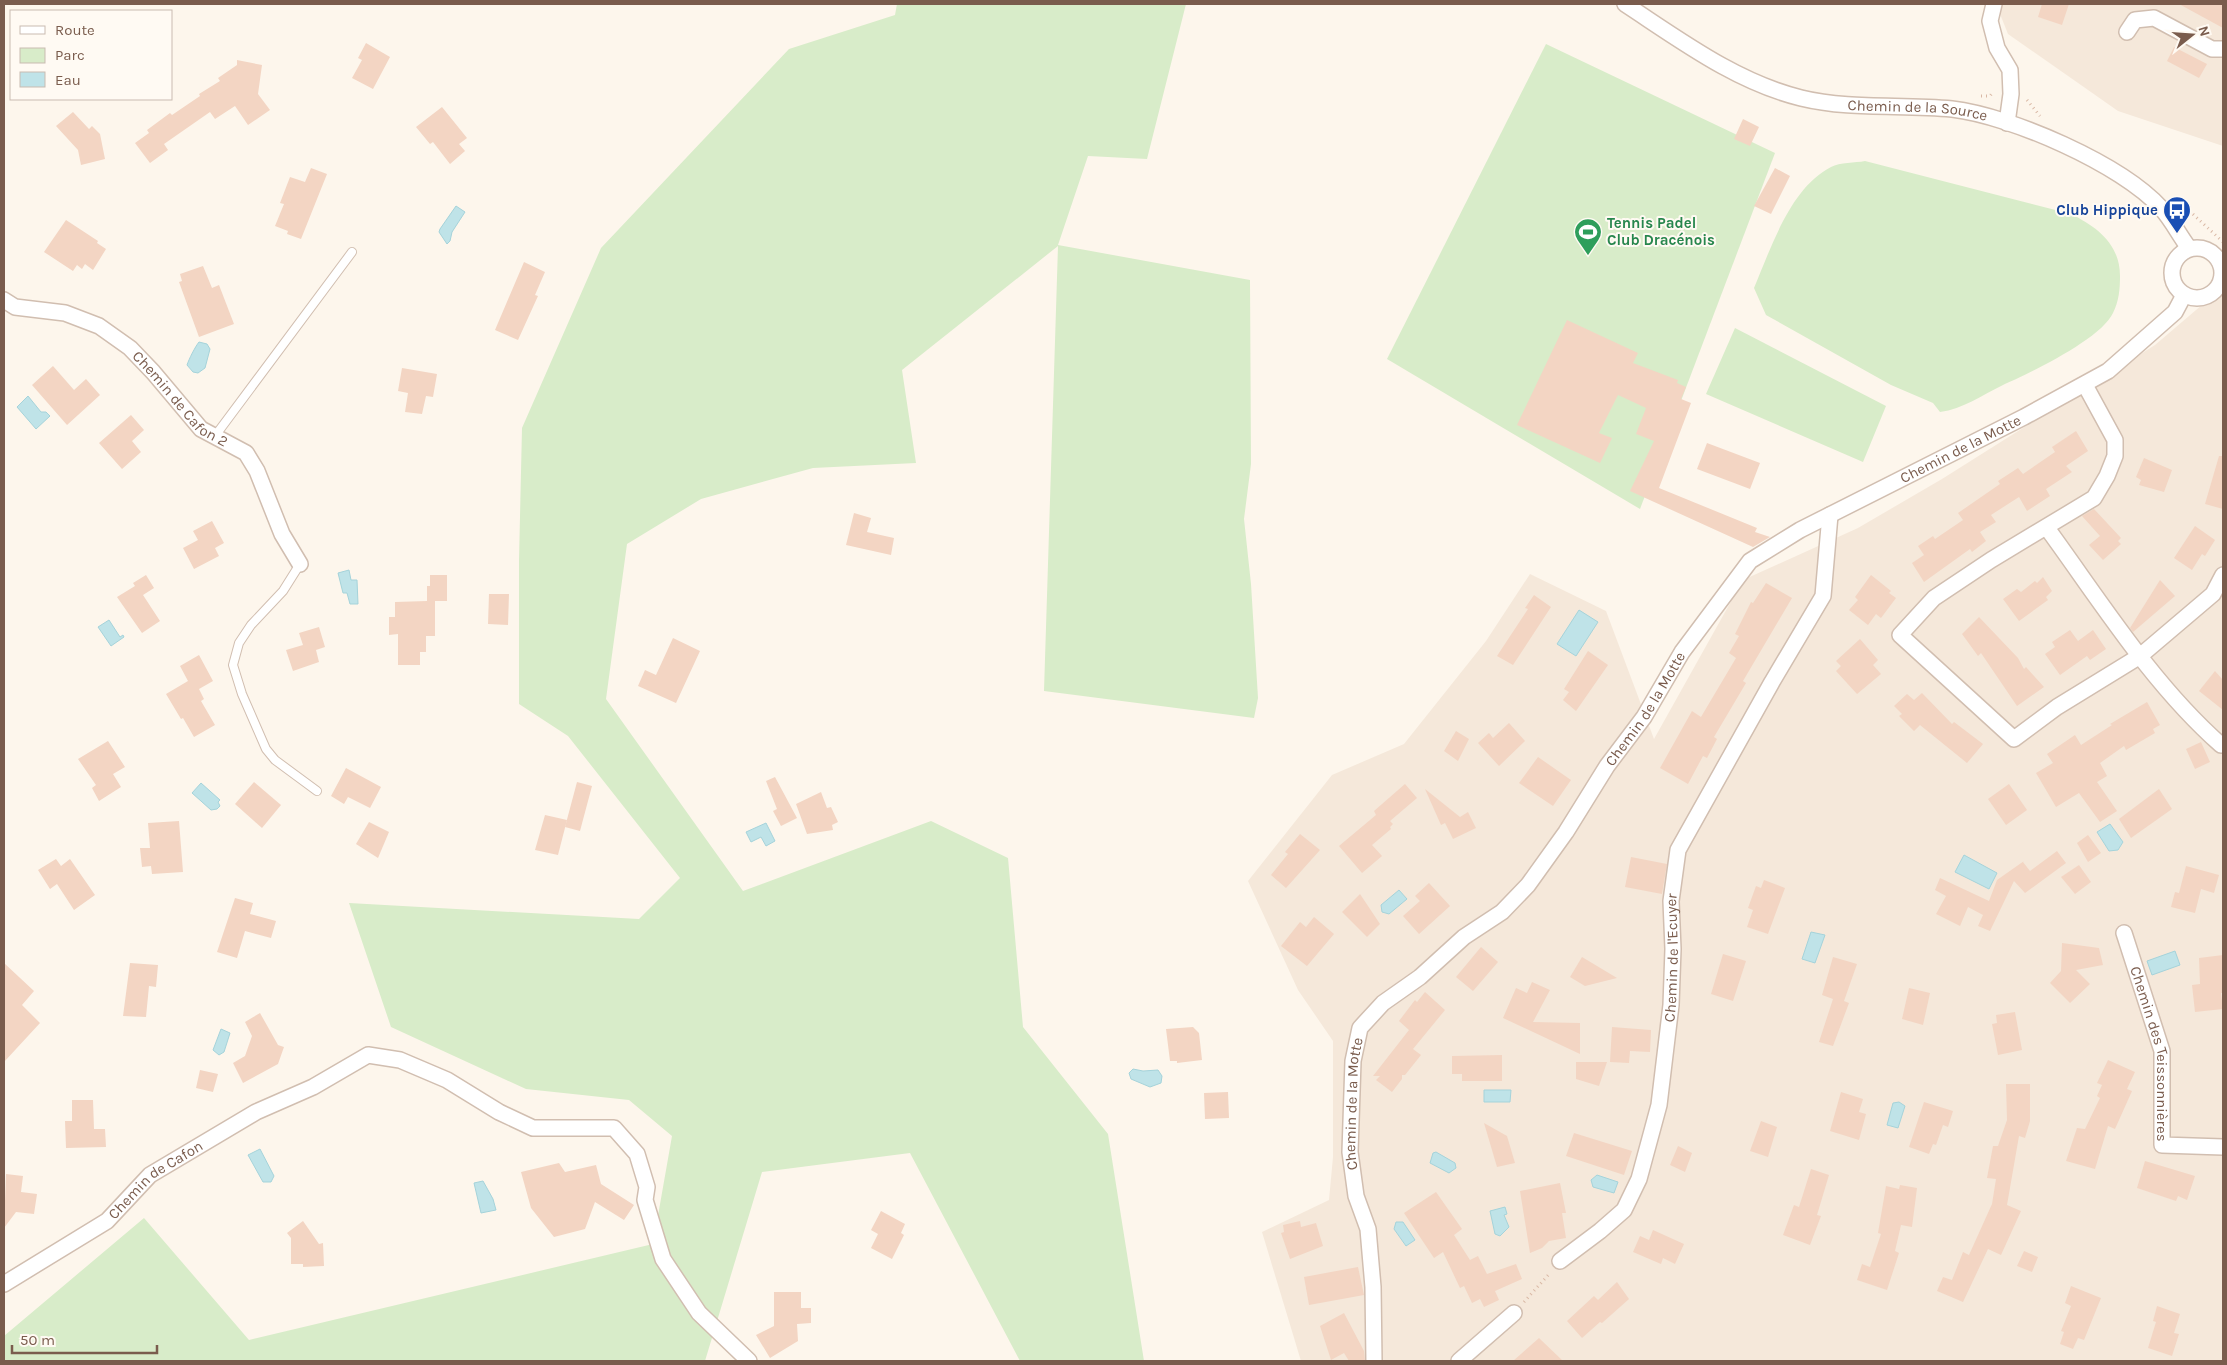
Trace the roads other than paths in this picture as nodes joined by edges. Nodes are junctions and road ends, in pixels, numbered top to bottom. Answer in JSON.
{"nodes":[{"id":1,"x":1625,"y":4,"type":"edge"},
{"id":2,"x":1994,"y":4,"type":"edge"},
{"id":3,"x":2127,"y":32,"type":"dead end"},
{"id":4,"x":2223,"y":49,"type":"edge"},
{"id":5,"x":2007,"y":123,"type":"junction"},
{"id":6,"x":2189,"y":248,"type":"junction"},
{"id":7,"x":352,"y":252,"type":"dead end"},
{"id":8,"x":2221,"y":258,"type":"edge"},
{"id":9,"x":2184,"y":294,"type":"junction"},
{"id":10,"x":2220,"y":295,"type":"edge"},
{"id":11,"x":4,"y":300,"type":"edge"},
{"id":12,"x":2085,"y":385,"type":"junction"},
{"id":13,"x":215,"y":436,"type":"junction"},
{"id":14,"x":1830,"y":515,"type":"junction"},
{"id":15,"x":2047,"y":528,"type":"junction"},
{"id":16,"x":300,"y":564,"type":"joint"},
{"id":17,"x":2223,"y":575,"type":"edge"},
{"id":18,"x":2140,"y":656,"type":"junction"},
{"id":19,"x":2222,"y":745,"type":"dead end"},
{"id":20,"x":317,"y":791,"type":"dead end"},
{"id":21,"x":2124,"y":933,"type":"dead end"},
{"id":22,"x":2223,"y":1147,"type":"edge"},
{"id":23,"x":1560,"y":1261,"type":"road end"},
{"id":24,"x":4,"y":1284,"type":"edge"},
{"id":25,"x":1514,"y":1313,"type":"road end"},
{"id":26,"x":748,"y":1361,"type":"edge"},
{"id":27,"x":1374,"y":1361,"type":"edge"},
{"id":28,"x":1460,"y":1361,"type":"edge"}],
"edges":[{"from":1,"to":5,"type":"street","name":"Chemin de la Source"},
{"from":2,"to":5,"type":"street"},
{"from":3,"to":4,"type":"street"},
{"from":5,"to":6,"type":"street","name":"Chemin de la Source"},
{"from":6,"to":8,"type":"street"},
{"from":6,"to":9,"type":"street"},
{"from":7,"to":13,"type":"lane"},
{"from":8,"to":10,"type":"street"},
{"from":9,"to":10,"type":"street"},
{"from":9,"to":12,"type":"street","name":"Chemin de la Motte"},
{"from":11,"to":13,"type":"street","name":"Chemin de Cafon 2"},
{"from":12,"to":14,"type":"street","name":"Chemin de la Motte"},
{"from":12,"to":15,"type":"street"},
{"from":13,"to":16,"type":"street","name":"Chemin de Cafon 2"},
{"from":14,"to":23,"type":"street","name":"Chemin de l'Ecuyer"},
{"from":14,"to":27,"type":"street","name":"Chemin de la Motte"},
{"from":15,"to":18,"type":"street"},
{"from":15,"to":18,"type":"street"},
{"from":16,"to":20,"type":"lane"},
{"from":17,"to":18,"type":"street"},
{"from":18,"to":19,"type":"street"},
{"from":21,"to":22,"type":"street","name":"Chemin des Teissonnières"},
{"from":24,"to":26,"type":"street","name":"Chemin de Cafon"},
{"from":25,"to":28,"type":"street"}]}
